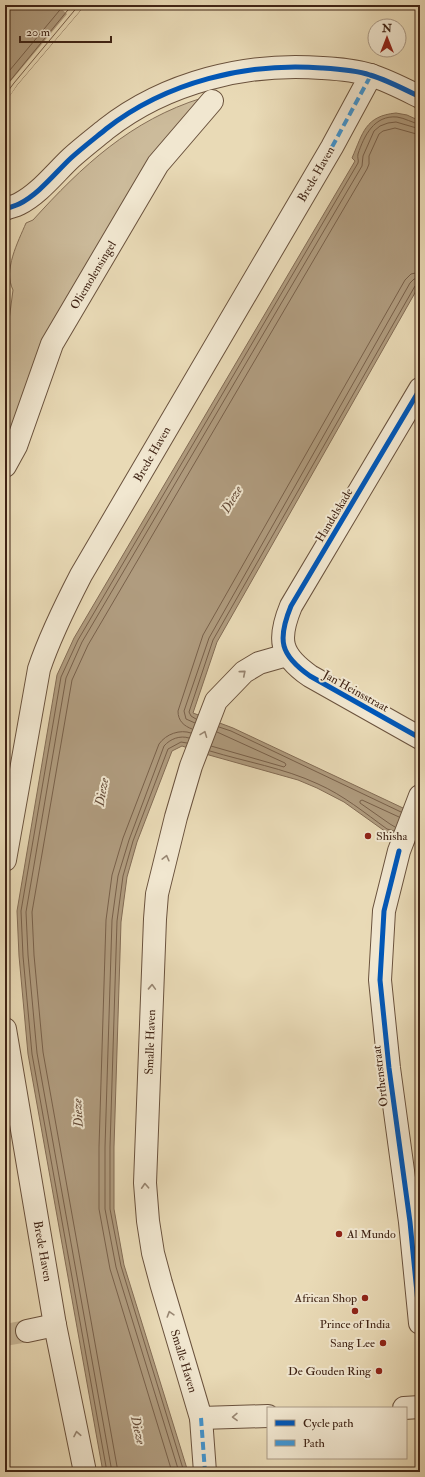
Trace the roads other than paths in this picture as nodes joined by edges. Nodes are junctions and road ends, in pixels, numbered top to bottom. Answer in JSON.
{"nodes":[{"id":1,"x":371,"y":75,"type":"junction"},
{"id":2,"x":420,"y":96,"type":"edge"},
{"id":3,"x":212,"y":101,"type":"dead end"},
{"id":4,"x":5,"y":209,"type":"edge"},
{"id":5,"x":420,"y":389,"type":"edge"},
{"id":6,"x":5,"y":466,"type":"edge"},
{"id":7,"x":288,"y":655,"type":"junction"},
{"id":8,"x":420,"y":738,"type":"edge"},
{"id":9,"x":418,"y":800,"type":"edge"},
{"id":10,"x":5,"y":860,"type":"edge"},
{"id":11,"x":5,"y":1029,"type":"edge"},
{"id":12,"x":420,"y":1323,"type":"edge"},
{"id":13,"x":56,"y":1325,"type":"junction"},
{"id":14,"x":27,"y":1331,"type":"tunnel mouth"},
{"id":15,"x":420,"y":1407,"type":"edge"},
{"id":16,"x":407,"y":1408,"type":"edge"},
{"id":17,"x":267,"y":1416,"type":"edge"},
{"id":18,"x":201,"y":1418,"type":"junction"},
{"id":19,"x":85,"y":1472,"type":"edge"},
{"id":20,"x":205,"y":1472,"type":"edge"}],
"edges":[{"from":1,"to":2,"type":"street"},
{"from":1,"to":4,"type":"street"},
{"from":1,"to":10,"type":"street","name":"Brede Haven"},
{"from":3,"to":6,"type":"street","name":"Oliemolensingel"},
{"from":5,"to":7,"type":"street","name":"Handelskade"},
{"from":7,"to":8,"type":"street","name":"Jan Heinsstraat"},
{"from":18,"to":7,"type":"street","name":"Smalle Haven","one_way":true},
{"from":9,"to":12,"type":"street","name":"Orthenstraat"},
{"from":11,"to":13,"type":"street","name":"Brede Haven"},
{"from":13,"to":14,"type":"street"},
{"from":19,"to":13,"type":"street","name":"Brede Haven","one_way":true},
{"from":15,"to":16,"type":"street"},
{"from":17,"to":18,"type":"street","one_way":true},
{"from":18,"to":20,"type":"street","name":"Smalle Haven"}]}
